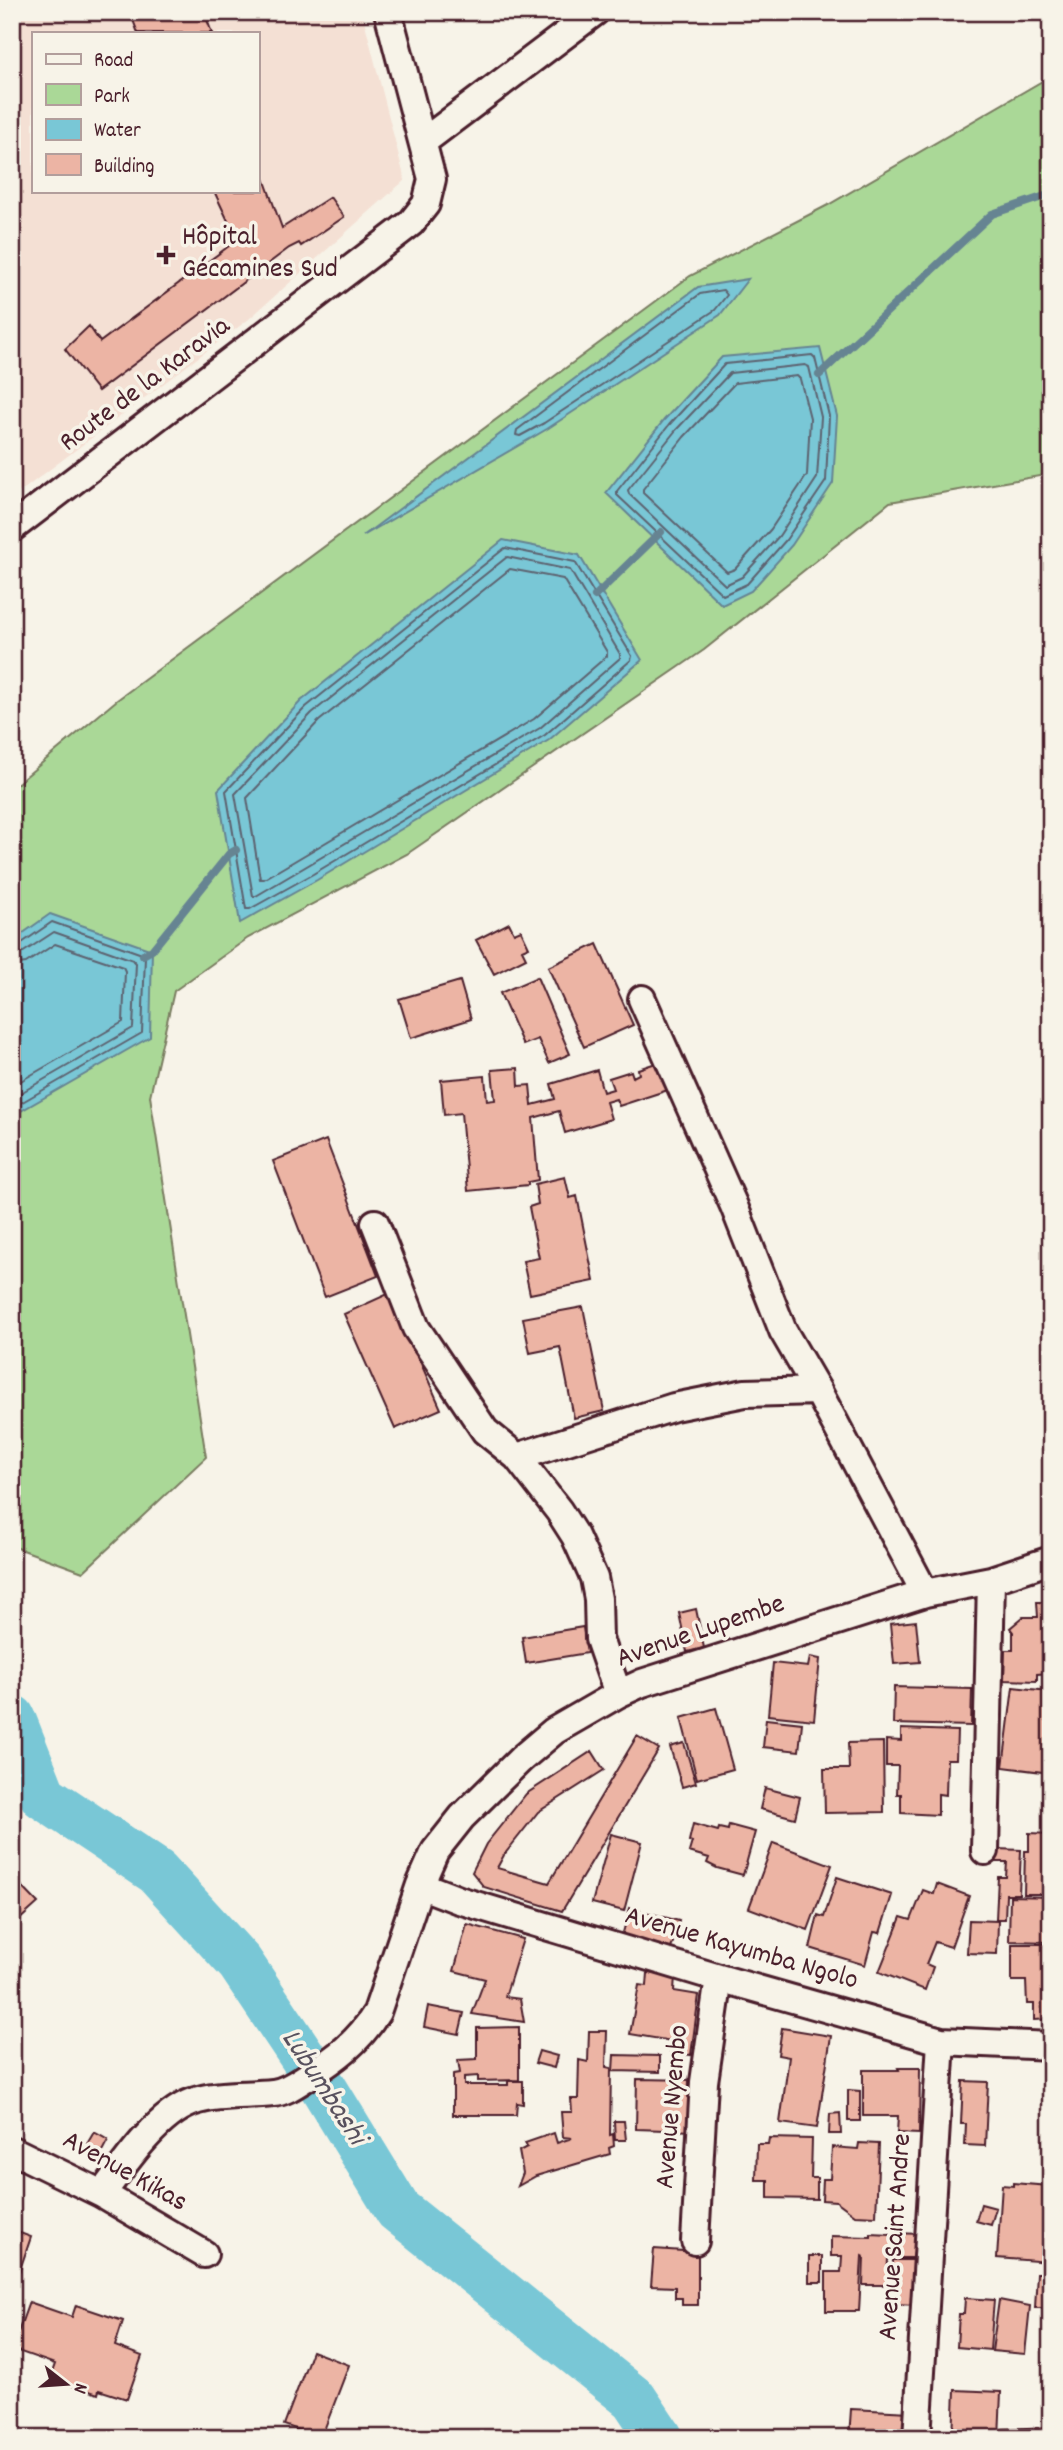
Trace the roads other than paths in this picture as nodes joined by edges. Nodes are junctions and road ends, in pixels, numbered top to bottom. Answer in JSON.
{"nodes":[{"id":1,"x":388,"y":12,"type":"edge"},
{"id":2,"x":595,"y":12,"type":"edge"},
{"id":3,"x":423,"y":142,"type":"junction"},
{"id":4,"x":12,"y":528,"type":"edge"},
{"id":5,"x":642,"y":999,"type":"dead end"},
{"id":6,"x":374,"y":1223,"type":"dead end"},
{"id":7,"x":818,"y":1391,"type":"junction"},
{"id":8,"x":517,"y":1457,"type":"junction"},
{"id":9,"x":1051,"y":1560,"type":"edge"},
{"id":10,"x":991,"y":1580,"type":"junction"},
{"id":11,"x":925,"y":1593,"type":"junction"},
{"id":12,"x":618,"y":1694,"type":"junction"},
{"id":13,"x":985,"y":1851,"type":"dead end"},
{"id":14,"x":420,"y":1885,"type":"junction"},
{"id":15,"x":719,"y":1978,"type":"junction"},
{"id":16,"x":941,"y":2041,"type":"junction"},
{"id":17,"x":1051,"y":2046,"type":"edge"},
{"id":18,"x":12,"y":2150,"type":"edge"},
{"id":19,"x":102,"y":2194,"type":"junction"},
{"id":20,"x":695,"y":2241,"type":"dead end"},
{"id":21,"x":204,"y":2254,"type":"dead end"},
{"id":22,"x":916,"y":2438,"type":"edge"}],
"edges":[{"from":1,"to":3,"type":"street","name":"Route de la Karavia"},
{"from":2,"to":3,"type":"street"},
{"from":3,"to":4,"type":"street","name":"Route de la Karavia"},
{"from":5,"to":7,"type":"street"},
{"from":6,"to":8,"type":"street"},
{"from":7,"to":8,"type":"street"},
{"from":7,"to":11,"type":"street"},
{"from":8,"to":12,"type":"street"},
{"from":9,"to":10,"type":"street","name":"Avenue Lupembe"},
{"from":10,"to":11,"type":"street","name":"Avenue Lupembe"},
{"from":10,"to":13,"type":"street"},
{"from":11,"to":12,"type":"street","name":"Avenue Lupembe"},
{"from":12,"to":14,"type":"street","name":"Avenue Lupembe"},
{"from":14,"to":15,"type":"street","name":"Avenue Kayumba Ngolo"},
{"from":14,"to":19,"type":"street","name":"Avenue Lupembe"},
{"from":15,"to":16,"type":"street","name":"Avenue Kayumba Ngolo"},
{"from":15,"to":20,"type":"street","name":"Avenue Nyembo"},
{"from":16,"to":17,"type":"street","name":"Avenue Kayumba Ngolo"},
{"from":16,"to":22,"type":"street","name":"Avenue Saint Andre"},
{"from":18,"to":19,"type":"street","name":"Avenue Kikas"},
{"from":19,"to":21,"type":"street","name":"Avenue Kikas"}]}
